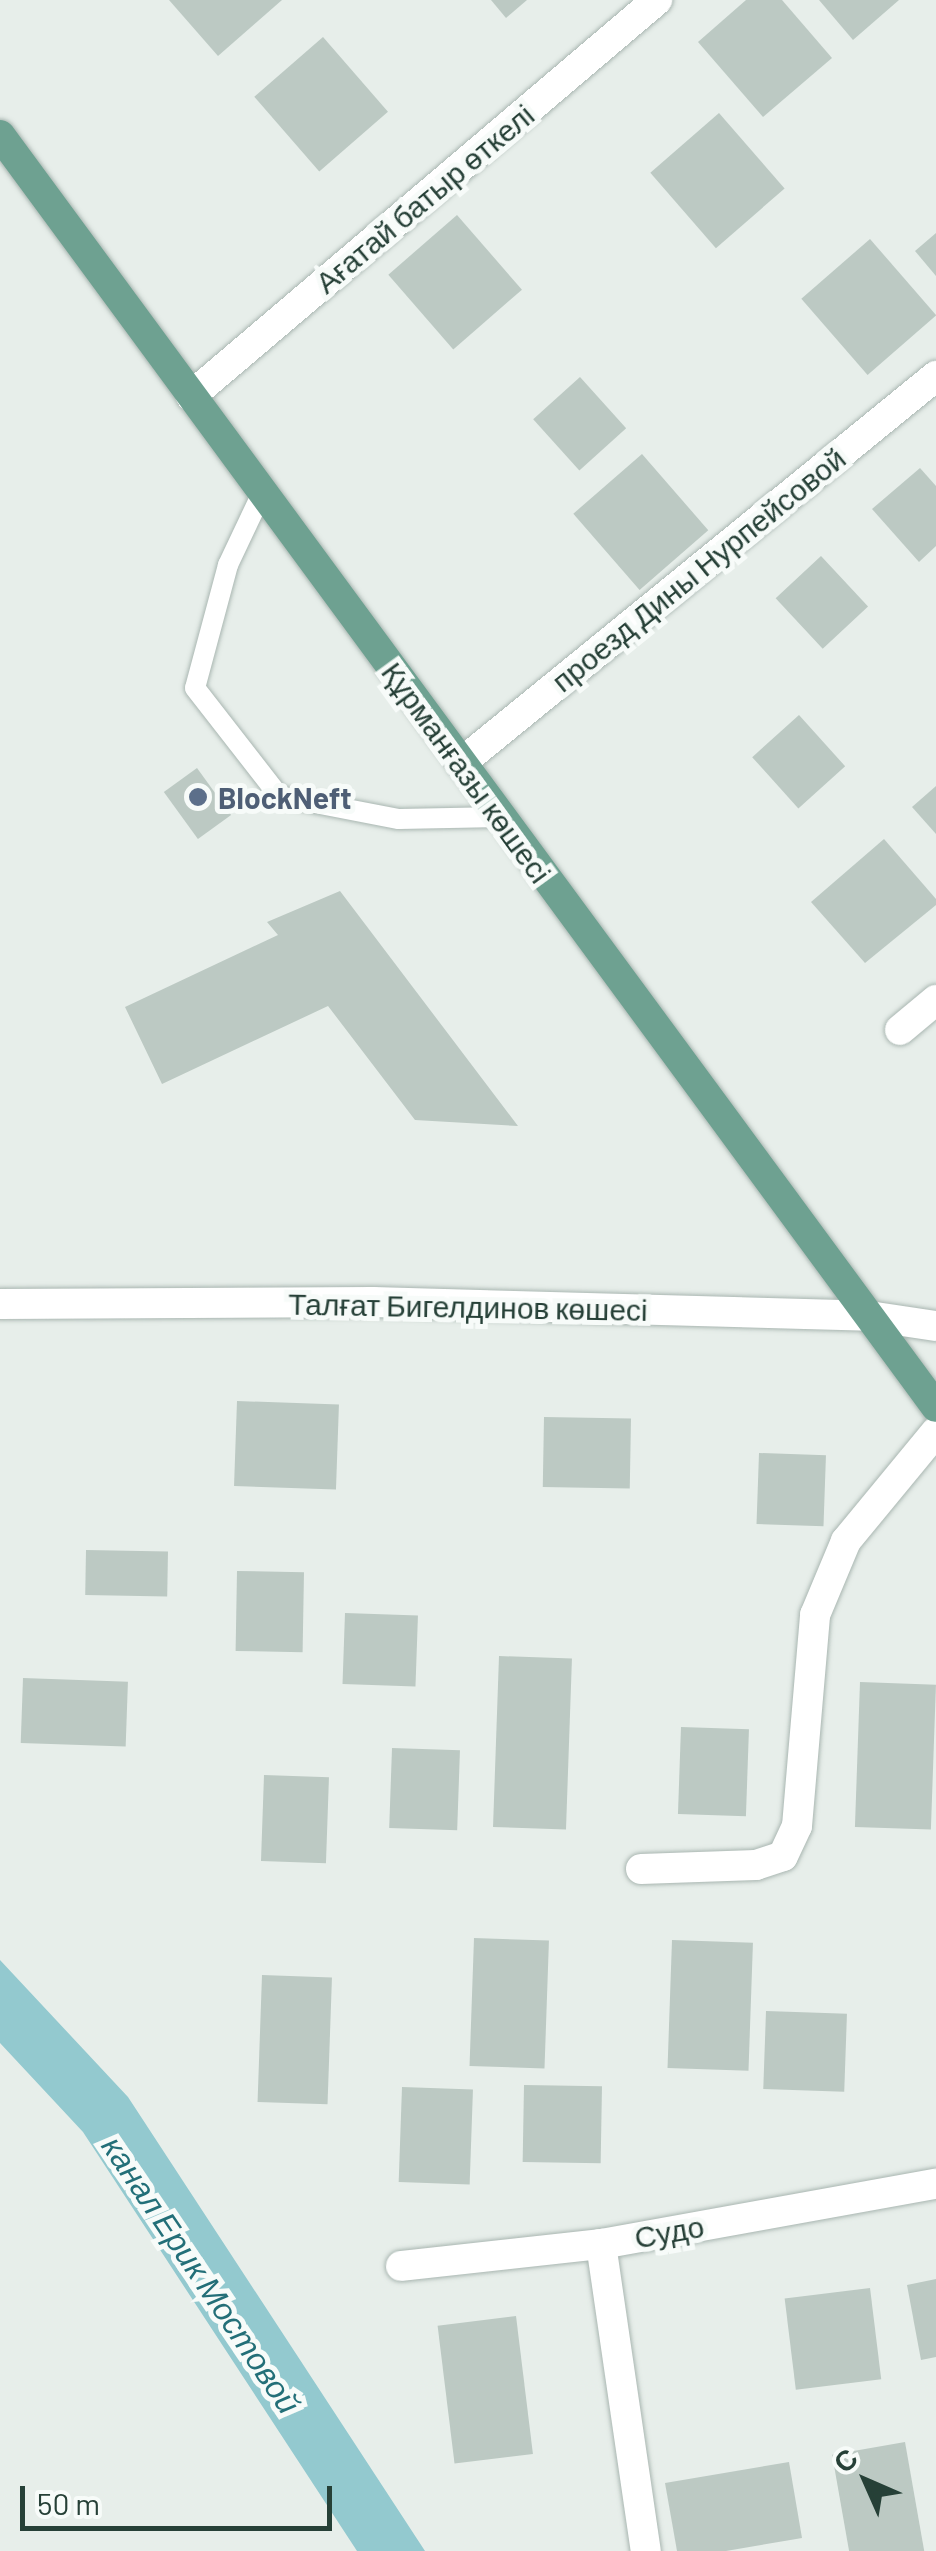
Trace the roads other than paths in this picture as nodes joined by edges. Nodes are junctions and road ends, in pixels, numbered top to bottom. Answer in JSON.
{"nodes":[{"id":1,"x":657,"y":0,"type":"edge"},
{"id":2,"x":0,"y":135,"type":"edge"},
{"id":3,"x":936,"y":376,"type":"edge"},
{"id":4,"x":191,"y":396,"type":"junction"},
{"id":5,"x":262,"y":493,"type":"junction"},
{"id":6,"x":461,"y":762,"type":"junction"},
{"id":7,"x":501,"y":816,"type":"junction"},
{"id":8,"x":936,"y":1000,"type":"edge"},
{"id":9,"x":900,"y":1030,"type":"dead end"},
{"id":10,"x":0,"y":1304,"type":"edge"},
{"id":11,"x":868,"y":1316,"type":"junction"},
{"id":12,"x":936,"y":1326,"type":"edge"},
{"id":13,"x":936,"y":1407,"type":"edge"},
{"id":14,"x":936,"y":1432,"type":"edge"},
{"id":15,"x":641,"y":1869,"type":"dead end"},
{"id":16,"x":936,"y":2184,"type":"edge"},
{"id":17,"x":601,"y":2244,"type":"junction"},
{"id":18,"x":401,"y":2266,"type":"dead end"},
{"id":19,"x":646,"y":2551,"type":"edge"}],
"edges":[{"from":1,"to":4,"type":"street","name":"Ағатай батыр өткелі"},
{"from":2,"to":4,"type":"main road","name":"Құрманғазы көшесі"},
{"from":3,"to":6,"type":"street","name":"проезд Дины Нурпейсовой"},
{"from":4,"to":5,"type":"main road","name":"Құрманғазы көшесі"},
{"from":5,"to":6,"type":"main road","name":"Құрманғазы көшесі"},
{"from":5,"to":7,"type":"lane"},
{"from":6,"to":7,"type":"main road","name":"Құрманғазы көшесі"},
{"from":7,"to":11,"type":"main road","name":"Құрманғазы көшесі"},
{"from":8,"to":9,"type":"street"},
{"from":10,"to":11,"type":"street","name":"Талғат Бигелдинов көшесі"},
{"from":11,"to":12,"type":"street","name":"Талғат Бигелдинов көшесі"},
{"from":11,"to":13,"type":"main road","name":"Құрманғазы көшесі"},
{"from":14,"to":15,"type":"street"},
{"from":16,"to":17,"type":"street","name":"Судо"},
{"from":17,"to":18,"type":"street","name":"Судо"},
{"from":17,"to":19,"type":"street"}]}
